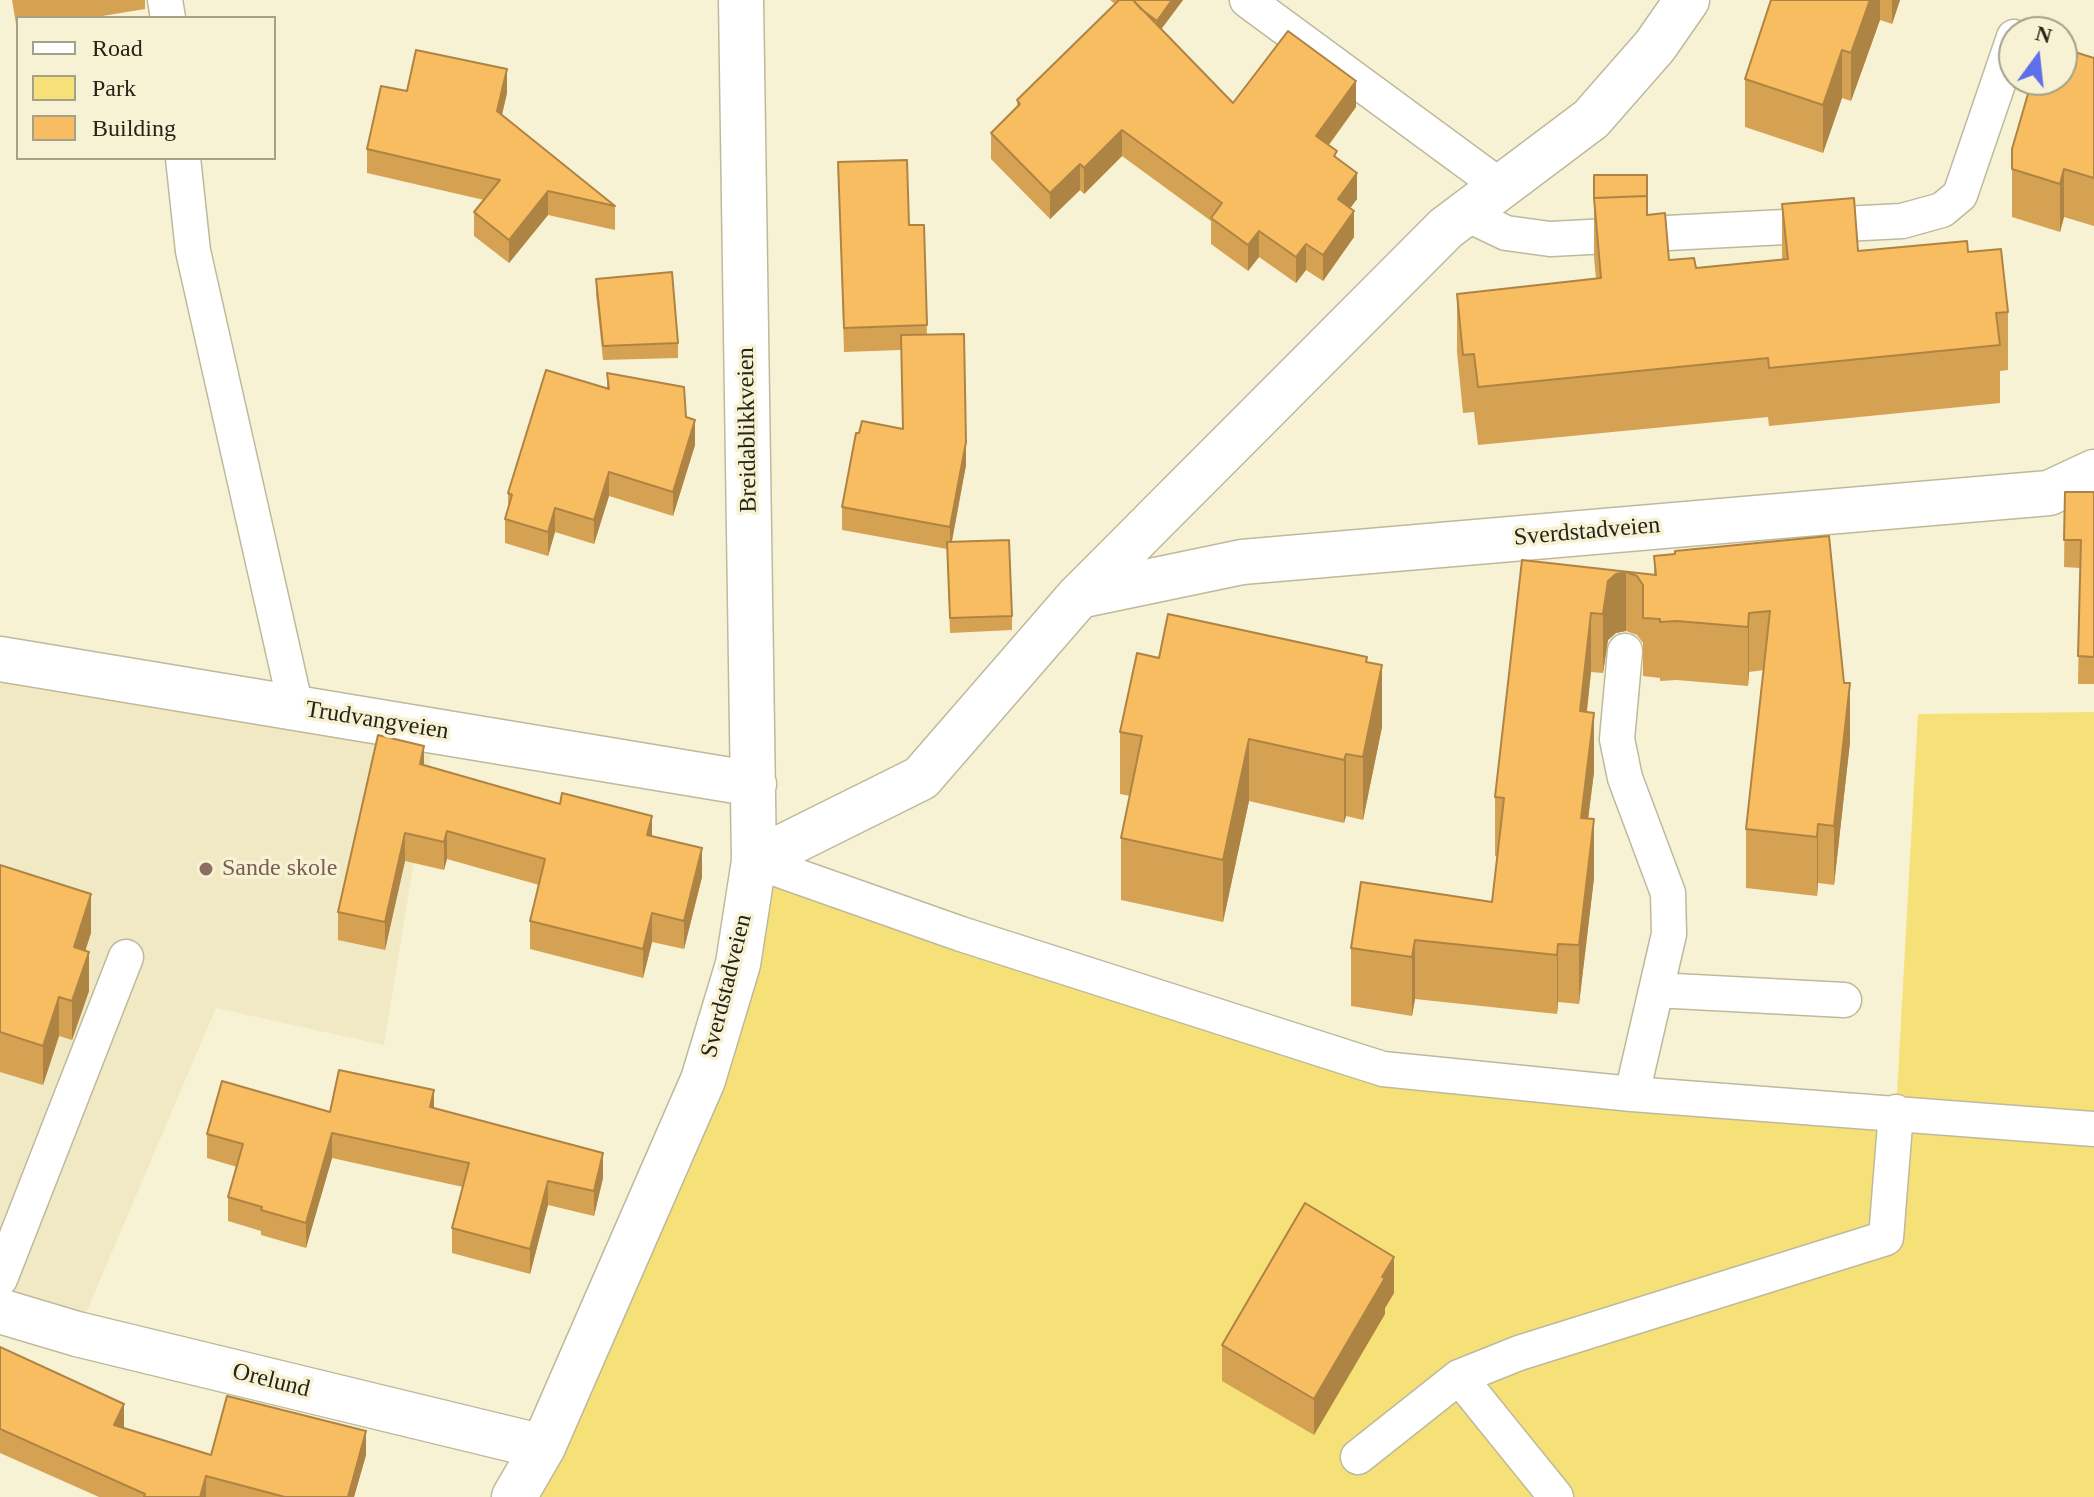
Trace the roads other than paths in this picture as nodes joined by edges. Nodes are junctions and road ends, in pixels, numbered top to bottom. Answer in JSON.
{"nodes":[{"id":1,"x":741,"y":0,"type":"edge"},
{"id":2,"x":1247,"y":0,"type":"edge"},
{"id":3,"x":1687,"y":0,"type":"edge"},
{"id":4,"x":1998,"y":84,"type":"edge"},
{"id":5,"x":183,"y":160,"type":"edge"},
{"id":6,"x":1500,"y":186,"type":"junction"},
{"id":7,"x":1464,"y":213,"type":"junction"},
{"id":8,"x":2094,"y":472,"type":"edge"},
{"id":9,"x":1079,"y":596,"type":"junction"},
{"id":10,"x":1625,"y":651,"type":"dead end"},
{"id":11,"x":0,"y":659,"type":"edge"},
{"id":12,"x":296,"y":708,"type":"junction"},
{"id":13,"x":754,"y":784,"type":"junction"},
{"id":14,"x":754,"y":861,"type":"junction"},
{"id":15,"x":126,"y":957,"type":"dead end"},
{"id":16,"x":1656,"y":990,"type":"junction"},
{"id":17,"x":1844,"y":1000,"type":"dead end"},
{"id":18,"x":1632,"y":1094,"type":"junction"},
{"id":19,"x":1896,"y":1112,"type":"junction"},
{"id":20,"x":2094,"y":1129,"type":"edge"},
{"id":21,"x":0,"y":1279,"type":"edge"},
{"id":22,"x":0,"y":1311,"type":"edge"},
{"id":23,"x":1459,"y":1377,"type":"junction"},
{"id":24,"x":543,"y":1447,"type":"junction"},
{"id":25,"x":1358,"y":1457,"type":"dead end"},
{"id":26,"x":514,"y":1497,"type":"edge"},
{"id":27,"x":1556,"y":1497,"type":"edge"}],
"edges":[{"from":1,"to":13,"type":"street","name":"Breidablikkveien"},
{"from":2,"to":6,"type":"lane"},
{"from":3,"to":6,"type":"street"},
{"from":4,"to":7,"type":"lane"},
{"from":5,"to":12,"type":"lane"},
{"from":6,"to":7,"type":"street"},
{"from":7,"to":9,"type":"street"},
{"from":8,"to":9,"type":"street","name":"Sverdstadveien"},
{"from":9,"to":14,"type":"street"},
{"from":10,"to":16,"type":"lane"},
{"from":11,"to":12,"type":"street","name":"Trudvangveien"},
{"from":12,"to":13,"type":"street","name":"Trudvangveien"},
{"from":13,"to":14,"type":"street","name":"Breidablikkveien"},
{"from":14,"to":18,"type":"lane"},
{"from":14,"to":24,"type":"street","name":"Sverdstadveien"},
{"from":15,"to":21,"type":"lane"},
{"from":16,"to":17,"type":"lane"},
{"from":16,"to":18,"type":"lane"},
{"from":18,"to":19,"type":"lane"},
{"from":19,"to":20,"type":"lane"},
{"from":19,"to":23,"type":"lane"},
{"from":22,"to":24,"type":"street","name":"Orelund"},
{"from":23,"to":25,"type":"lane"},
{"from":23,"to":27,"type":"lane"},
{"from":24,"to":26,"type":"street","name":"Sverdstadveien"}]}
